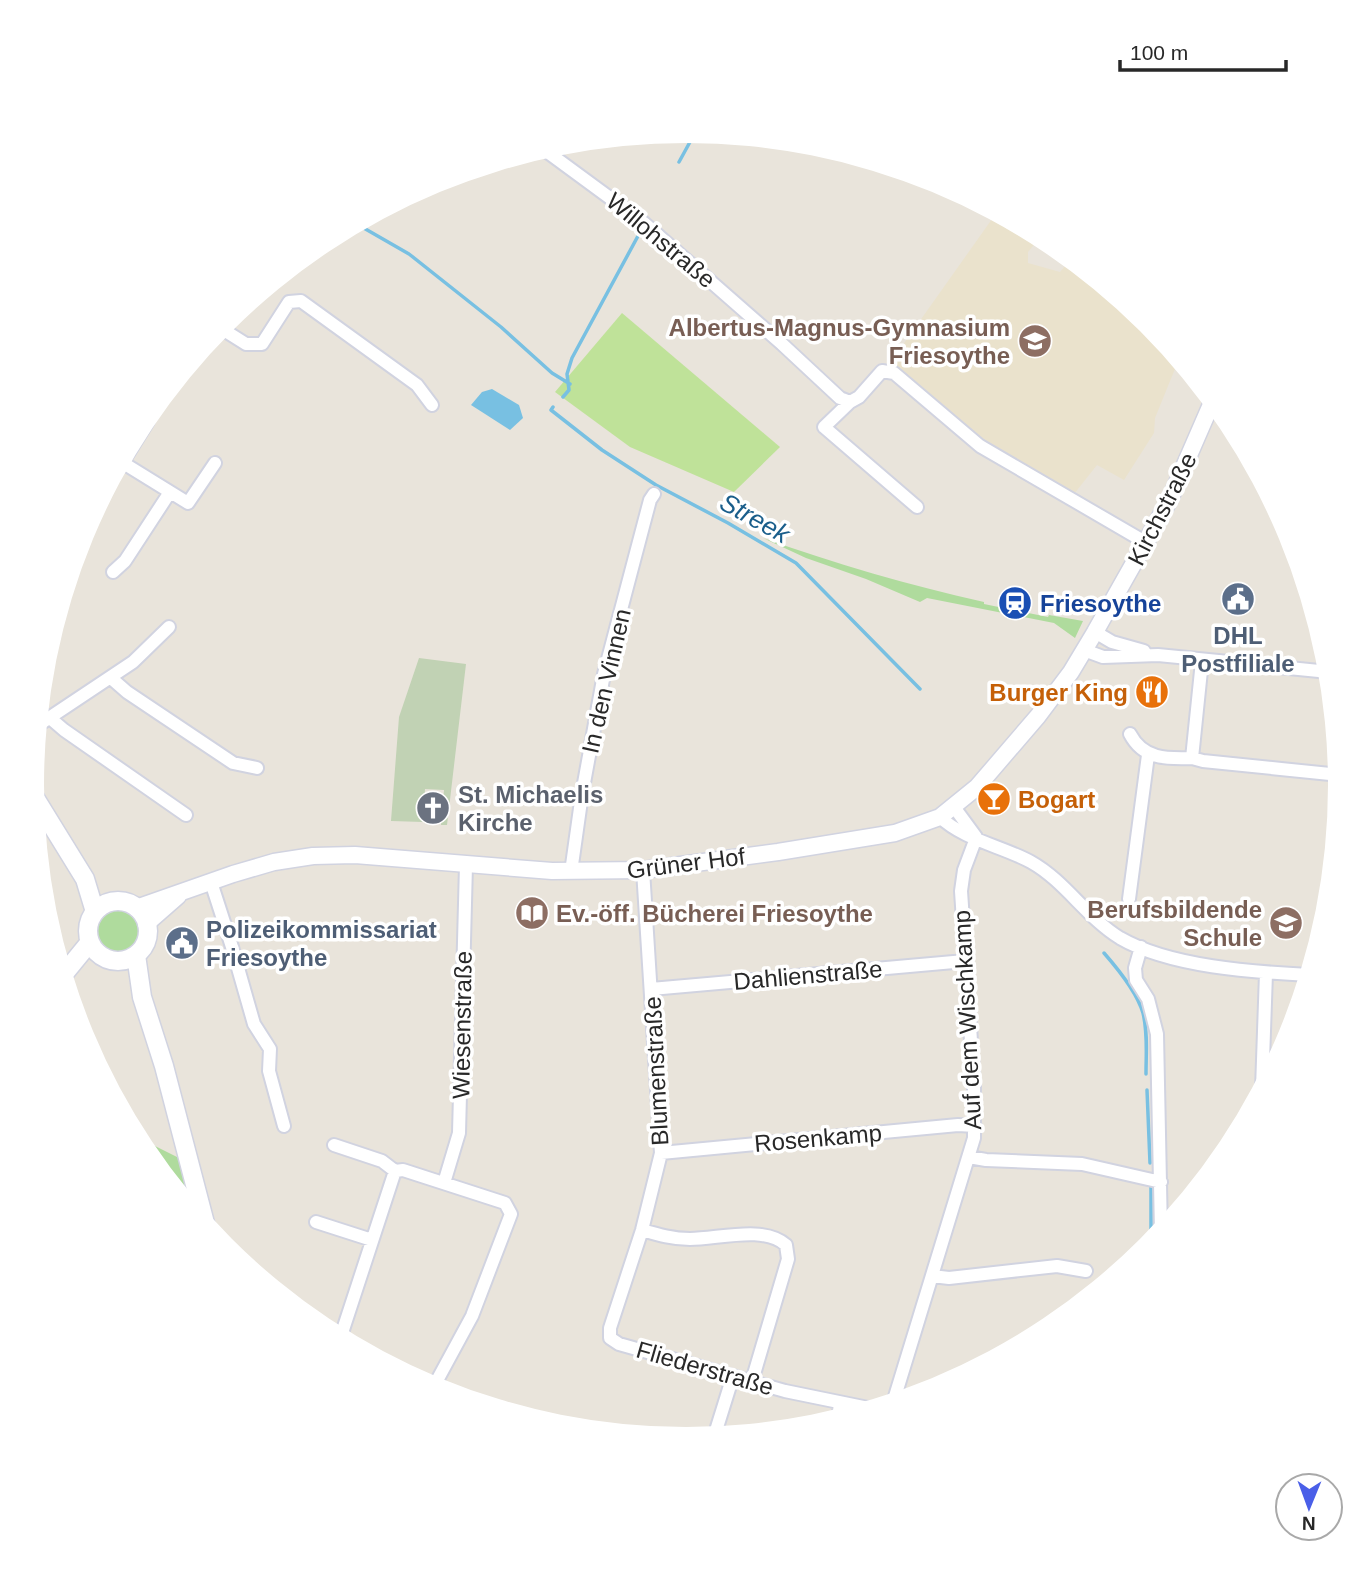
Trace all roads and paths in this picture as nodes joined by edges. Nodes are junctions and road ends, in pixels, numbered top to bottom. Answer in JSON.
{"nodes":[{"id":1,"x":555,"y":157,"type":"edge"},
{"id":2,"x":230,"y":334,"type":"edge"},
{"id":3,"x":850,"y":402,"type":"junction"},
{"id":4,"x":432,"y":405,"type":"dead end"},
{"id":5,"x":1208,"y":411,"type":"edge"},
{"id":6,"x":215,"y":463,"type":"dead end"},
{"id":7,"x":129,"y":467,"type":"edge"},
{"id":8,"x":170,"y":492,"type":"junction"},
{"id":9,"x":654,"y":494,"type":"dead end"},
{"id":10,"x":917,"y":507,"type":"dead end"},
{"id":11,"x":1146,"y":542,"type":"junction"},
{"id":12,"x":113,"y":572,"type":"dead end"},
{"id":13,"x":169,"y":627,"type":"dead end"},
{"id":14,"x":1096,"y":632,"type":"junction"},
{"id":15,"x":1084,"y":650,"type":"junction"},
{"id":16,"x":1158,"y":655,"type":"junction"},
{"id":17,"x":1202,"y":661,"type":"junction"},
{"id":18,"x":1318,"y":671,"type":"edge"},
{"id":19,"x":111,"y":678,"type":"junction"},
{"id":20,"x":50,"y":718,"type":"junction"},
{"id":21,"x":47,"y":720,"type":"edge"},
{"id":22,"x":1130,"y":734,"type":"dead end"},
{"id":23,"x":1149,"y":755,"type":"junction"},
{"id":24,"x":1192,"y":758,"type":"junction"},
{"id":25,"x":257,"y":768,"type":"dead end"},
{"id":26,"x":1328,"y":774,"type":"edge"},
{"id":27,"x":954,"y":807,"type":"junction"},
{"id":28,"x":45,"y":814,"type":"edge"},
{"id":29,"x":186,"y":815,"type":"dead end"},
{"id":30,"x":940,"y":817,"type":"junction"},
{"id":31,"x":976,"y":838,"type":"junction"},
{"id":32,"x":466,"y":864,"type":"junction"},
{"id":33,"x":643,"y":870,"type":"junction"},
{"id":34,"x":571,"y":872,"type":"junction"},
{"id":35,"x":85,"y":879,"type":"junction"},
{"id":36,"x":211,"y":882,"type":"junction"},
{"id":37,"x":183,"y":893,"type":"junction"},
{"id":38,"x":1129,"y":900,"type":"dead end"},
{"id":39,"x":111,"y":902,"type":"junction"},
{"id":40,"x":136,"y":908,"type":"junction"},
{"id":41,"x":95,"y":912,"type":"junction"},
{"id":42,"x":146,"y":923,"type":"junction"},
{"id":43,"x":1141,"y":947,"type":"junction"},
{"id":44,"x":95,"y":949,"type":"junction"},
{"id":45,"x":127,"y":958,"type":"junction"},
{"id":46,"x":965,"y":961,"type":"junction"},
{"id":47,"x":71,"y":968,"type":"edge"},
{"id":48,"x":1266,"y":973,"type":"junction"},
{"id":49,"x":1299,"y":975,"type":"edge"},
{"id":50,"x":651,"y":989,"type":"junction"},
{"id":51,"x":1263,"y":1067,"type":"edge"},
{"id":52,"x":284,"y":1126,"type":"dead end"},
{"id":53,"x":975,"y":1126,"type":"junction"},
{"id":54,"x":334,"y":1145,"type":"dead end"},
{"id":55,"x":662,"y":1153,"type":"junction"},
{"id":56,"x":969,"y":1157,"type":"junction"},
{"id":57,"x":395,"y":1171,"type":"junction"},
{"id":58,"x":1161,"y":1182,"type":"junction"},
{"id":59,"x":444,"y":1183,"type":"junction"},
{"id":60,"x":200,"y":1205,"type":"edge"},
{"id":61,"x":1161,"y":1217,"type":"edge"},
{"id":62,"x":316,"y":1222,"type":"dead end"},
{"id":63,"x":642,"y":1230,"type":"junction"},
{"id":64,"x":372,"y":1240,"type":"junction"},
{"id":65,"x":1086,"y":1271,"type":"dead end"},
{"id":66,"x":932,"y":1276,"type":"junction"},
{"id":67,"x":344,"y":1328,"type":"edge"},
{"id":68,"x":619,"y":1344,"type":"joint"},
{"id":69,"x":733,"y":1376,"type":"junction"},
{"id":70,"x":439,"y":1377,"type":"edge"},
{"id":71,"x":752,"y":1381,"type":"junction"},
{"id":72,"x":897,"y":1391,"type":"edge"},
{"id":73,"x":840,"y":1403,"type":"junction"},
{"id":74,"x":852,"y":1405,"type":"edge"},
{"id":75,"x":839,"y":1408,"type":"edge"},
{"id":76,"x":717,"y":1426,"type":"edge"}],
"edges":[{"from":1,"to":3,"type":"street","name":"Willohstraße"},
{"from":2,"to":4,"type":"street"},
{"from":3,"to":10,"type":"street"},
{"from":3,"to":11,"type":"street"},
{"from":5,"to":11,"type":"street","name":"Kirchstraße"},
{"from":6,"to":8,"type":"street"},
{"from":7,"to":8,"type":"street"},
{"from":8,"to":12,"type":"street"},
{"from":9,"to":34,"type":"street","name":"In den Vinnen"},
{"from":11,"to":14,"type":"street","name":"Kirchstraße"},
{"from":13,"to":19,"type":"street"},
{"from":14,"to":15,"type":"street","name":"Kirchstraße"},
{"from":14,"to":16,"type":"street"},
{"from":15,"to":16,"type":"street"},
{"from":15,"to":27,"type":"street","name":"Grüner Hof"},
{"from":16,"to":17,"type":"street"},
{"from":17,"to":18,"type":"street"},
{"from":17,"to":24,"type":"street"},
{"from":19,"to":20,"type":"street"},
{"from":19,"to":25,"type":"street"},
{"from":20,"to":21,"type":"street"},
{"from":20,"to":29,"type":"street"},
{"from":22,"to":23,"type":"street"},
{"from":23,"to":24,"type":"street"},
{"from":23,"to":38,"type":"street"},
{"from":24,"to":26,"type":"street"},
{"from":27,"to":30,"type":"street","name":"Grüner Hof"},
{"from":27,"to":31,"type":"street"},
{"from":28,"to":35,"type":"main road"},
{"from":30,"to":31,"type":"street"},
{"from":30,"to":33,"type":"street","name":"Grüner Hof"},
{"from":31,"to":43,"type":"street"},
{"from":31,"to":46,"type":"street","name":"Auf dem Wischkamp"},
{"from":32,"to":34,"type":"street","name":"Grüner Hof"},
{"from":32,"to":36,"type":"street","name":"Grüner Hof"},
{"from":32,"to":59,"type":"street","name":"Wiesenstraße"},
{"from":33,"to":34,"type":"street","name":"Grüner Hof"},
{"from":33,"to":50,"type":"street","name":"Blumenstraße"},
{"from":35,"to":39,"type":"main road"},
{"from":35,"to":41,"type":"main road"},
{"from":36,"to":37,"type":"street","name":"Grüner Hof"},
{"from":36,"to":52,"type":"street"},
{"from":37,"to":40,"type":"street","name":"Grüner Hof"},
{"from":37,"to":42,"type":"street","name":"Grüner Hof"},
{"from":39,"to":40,"type":"main road"},
{"from":39,"to":41,"type":"main road"},
{"from":40,"to":42,"type":"main road"},
{"from":41,"to":44,"type":"main road"},
{"from":42,"to":45,"type":"main road"},
{"from":43,"to":48,"type":"street"},
{"from":43,"to":58,"type":"street"},
{"from":44,"to":45,"type":"main road"},
{"from":44,"to":47,"type":"main road"},
{"from":45,"to":60,"type":"main road"},
{"from":46,"to":50,"type":"street","name":"Dahlienstraße"},
{"from":46,"to":53,"type":"street","name":"Auf dem Wischkamp"},
{"from":48,"to":49,"type":"street"},
{"from":48,"to":51,"type":"street"},
{"from":50,"to":55,"type":"street","name":"Blumenstraße"},
{"from":53,"to":55,"type":"street","name":"Rosenkamp"},
{"from":53,"to":56,"type":"street","name":"Auf dem Wischkamp"},
{"from":54,"to":57,"type":"street"},
{"from":55,"to":63,"type":"street","name":"Blumenstraße"},
{"from":56,"to":58,"type":"street"},
{"from":56,"to":66,"type":"street","name":"Auf dem Wischkamp"},
{"from":57,"to":59,"type":"street"},
{"from":57,"to":64,"type":"street"},
{"from":58,"to":61,"type":"street"},
{"from":59,"to":70,"type":"street"},
{"from":62,"to":64,"type":"street"},
{"from":63,"to":68,"type":"street","name":"Blumenstraße"},
{"from":63,"to":71,"type":"street"},
{"from":64,"to":67,"type":"street"},
{"from":65,"to":66,"type":"street"},
{"from":66,"to":72,"type":"street","name":"Auf dem Wischkamp"},
{"from":68,"to":69,"type":"street","name":"Fliederstraße"},
{"from":69,"to":71,"type":"street","name":"Fliederstraße"},
{"from":69,"to":76,"type":"street"},
{"from":71,"to":73,"type":"street","name":"Fliederstraße"},
{"from":73,"to":74,"type":"street","name":"Fliederstraße"},
{"from":73,"to":75,"type":"street"}]}
